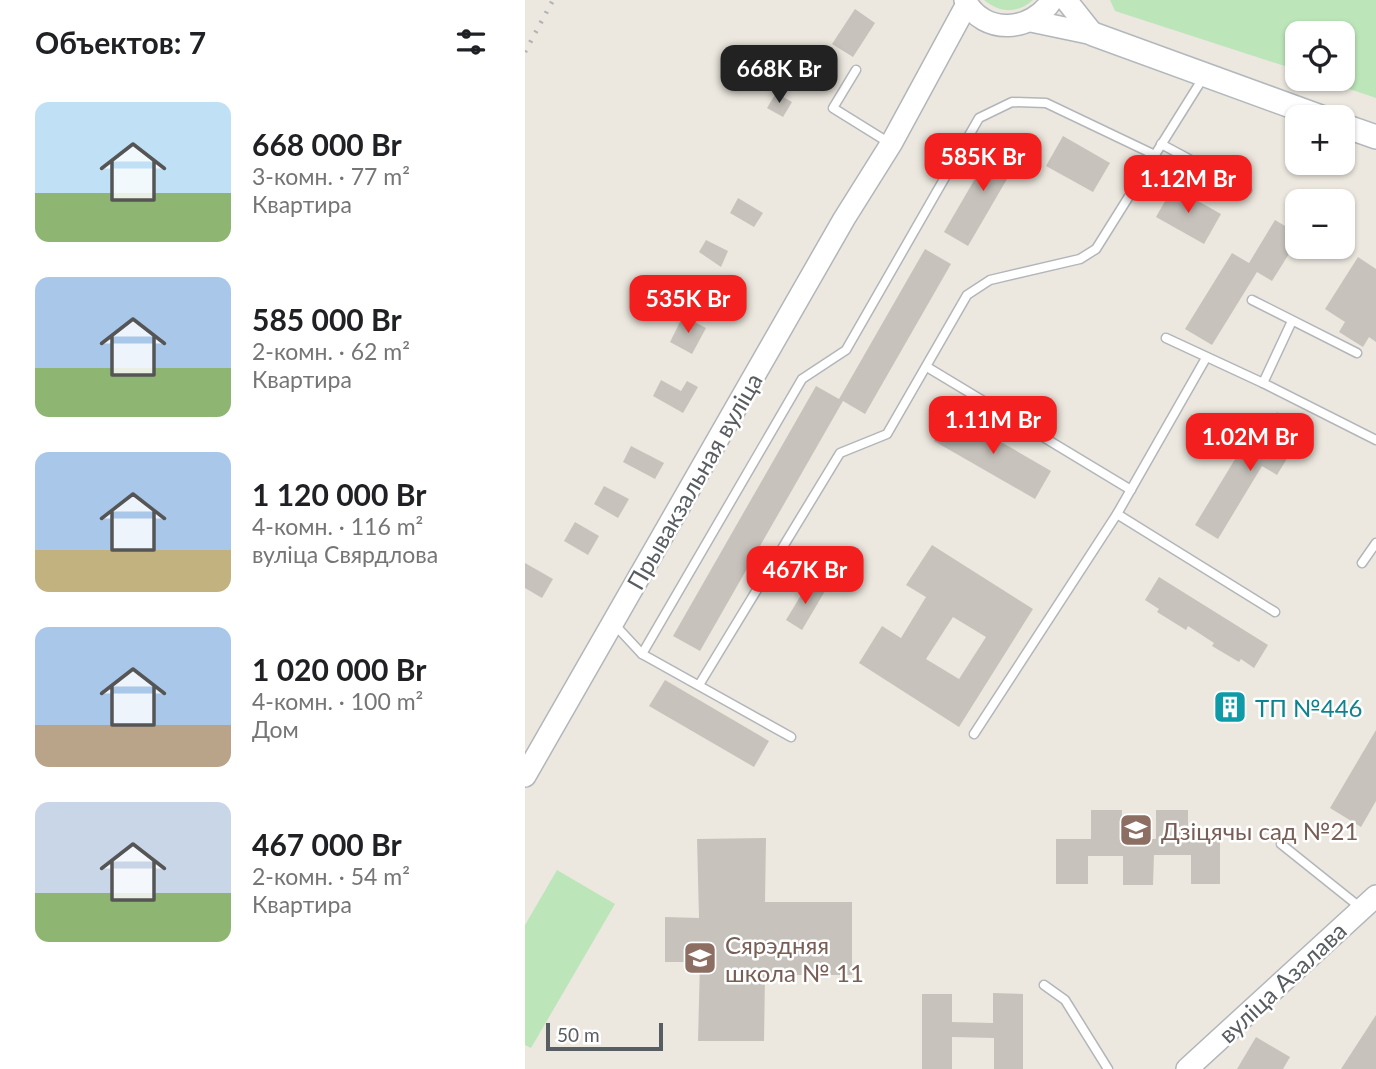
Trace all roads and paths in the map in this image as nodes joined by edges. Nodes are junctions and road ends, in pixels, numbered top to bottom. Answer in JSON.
{"nodes":[{"id":1,"x":1052,"y":0,"type":"edge"},
{"id":2,"x":1066,"y":0,"type":"edge"},
{"id":3,"x":966,"y":2,"type":"edge"},
{"id":4,"x":1031,"y":21,"type":"junction"},
{"id":5,"x":1093,"y":34,"type":"junction"},
{"id":6,"x":856,"y":69,"type":"dead end"},
{"id":7,"x":1204,"y":75,"type":"junction"},
{"id":8,"x":1288,"y":105,"type":"edge"},
{"id":9,"x":1355,"y":130,"type":"edge"},
{"id":10,"x":1376,"y":137,"type":"edge"},
{"id":11,"x":891,"y":144,"type":"junction"},
{"id":12,"x":1161,"y":144,"type":"junction"},
{"id":13,"x":1155,"y":155,"type":"junction"},
{"id":14,"x":1247,"y":190,"type":"dead end"},
{"id":15,"x":1252,"y":300,"type":"dead end"},
{"id":16,"x":1292,"y":321,"type":"junction"},
{"id":17,"x":1166,"y":338,"type":"dead end"},
{"id":18,"x":1357,"y":353,"type":"dead end"},
{"id":19,"x":1206,"y":358,"type":"junction"},
{"id":20,"x":927,"y":366,"type":"junction"},
{"id":21,"x":1263,"y":383,"type":"junction"},
{"id":22,"x":1376,"y":440,"type":"edge"},
{"id":23,"x":1131,"y":490,"type":"junction"},
{"id":24,"x":1117,"y":514,"type":"junction"},
{"id":25,"x":1376,"y":543,"type":"edge"},
{"id":26,"x":1362,"y":564,"type":"dead end"},
{"id":27,"x":1275,"y":611,"type":"dead end"},
{"id":28,"x":613,"y":622,"type":"junction"},
{"id":29,"x":642,"y":654,"type":"junction"},
{"id":30,"x":699,"y":685,"type":"junction"},
{"id":31,"x":974,"y":734,"type":"dead end"},
{"id":32,"x":791,"y":737,"type":"dead end"},
{"id":33,"x":525,"y":776,"type":"edge"},
{"id":34,"x":1281,"y":844,"type":"dead end"},
{"id":35,"x":1369,"y":902,"type":"edge"},
{"id":36,"x":1044,"y":985,"type":"dead end"},
{"id":37,"x":1108,"y":1069,"type":"edge"},
{"id":38,"x":1187,"y":1069,"type":"edge"}],
"edges":[{"from":1,"to":4,"type":"street"},
{"from":2,"to":5,"type":"street"},
{"from":3,"to":4,"type":"street"},
{"from":3,"to":11,"type":"street","name":"Прывакзальная вуліца"},
{"from":4,"to":5,"type":"street"},
{"from":5,"to":7,"type":"main road"},
{"from":6,"to":11,"type":"lane"},
{"from":7,"to":8,"type":"main road"},
{"from":7,"to":12,"type":"lane"},
{"from":9,"to":10,"type":"main road"},
{"from":11,"to":28,"type":"street","name":"Прывакзальная вуліца"},
{"from":12,"to":13,"type":"lane"},
{"from":12,"to":14,"type":"lane"},
{"from":13,"to":20,"type":"lane"},
{"from":13,"to":29,"type":"lane"},
{"from":15,"to":16,"type":"lane"},
{"from":16,"to":18,"type":"lane"},
{"from":16,"to":21,"type":"lane"},
{"from":17,"to":19,"type":"lane"},
{"from":19,"to":21,"type":"lane"},
{"from":19,"to":23,"type":"lane"},
{"from":20,"to":23,"type":"lane"},
{"from":20,"to":30,"type":"lane"},
{"from":21,"to":22,"type":"lane"},
{"from":23,"to":24,"type":"lane"},
{"from":24,"to":27,"type":"lane"},
{"from":24,"to":31,"type":"lane"},
{"from":25,"to":26,"type":"lane"},
{"from":28,"to":29,"type":"lane"},
{"from":28,"to":33,"type":"street","name":"Прывакзальная вуліца"},
{"from":29,"to":30,"type":"lane"},
{"from":30,"to":32,"type":"lane"},
{"from":34,"to":35,"type":"lane"},
{"from":35,"to":38,"type":"street","name":"вуліца Азалава"},
{"from":36,"to":37,"type":"lane"}]}
